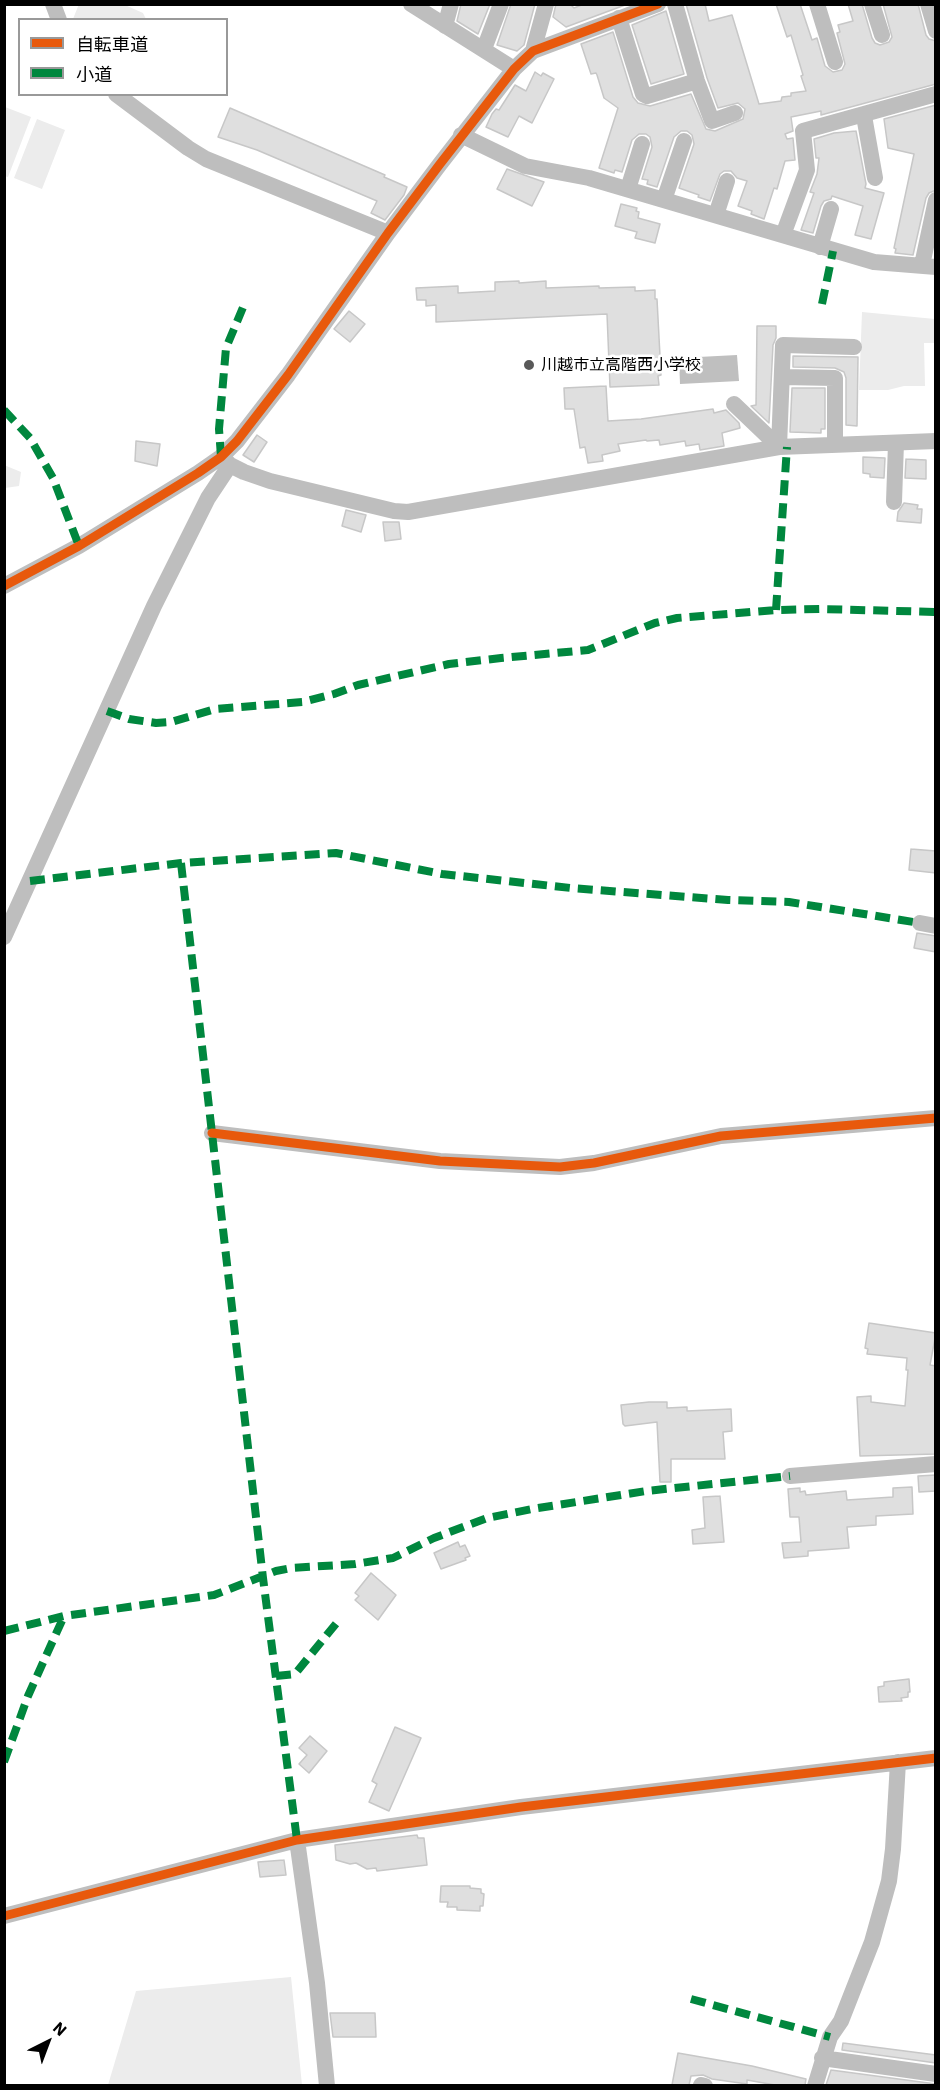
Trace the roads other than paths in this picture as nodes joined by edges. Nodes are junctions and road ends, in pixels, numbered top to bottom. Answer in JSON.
{"nodes":[{"id":1,"x":411,"y":4,"type":"edge"},
{"id":2,"x":451,"y":4,"type":"edge"},
{"id":3,"x":501,"y":4,"type":"edge"},
{"id":4,"x":546,"y":4,"type":"edge"},
{"id":5,"x":658,"y":4,"type":"edge"},
{"id":6,"x":675,"y":4,"type":"edge"},
{"id":7,"x":817,"y":4,"type":"edge"},
{"id":8,"x":872,"y":4,"type":"edge"},
{"id":9,"x":928,"y":4,"type":"edge"},
{"id":10,"x":619,"y":18,"type":"junction"},
{"id":11,"x":445,"y":26,"type":"junction"},
{"id":12,"x":936,"y":31,"type":"edge"},
{"id":13,"x":882,"y":35,"type":"dead end"},
{"id":14,"x":484,"y":49,"type":"junction"},
{"id":15,"x":533,"y":51,"type":"junction"},
{"id":16,"x":835,"y":62,"type":"dead end"},
{"id":17,"x":514,"y":69,"type":"junction"},
{"id":18,"x":697,"y":81,"type":"junction"},
{"id":19,"x":936,"y":94,"type":"edge"},
{"id":20,"x":119,"y":96,"type":"edge"},
{"id":21,"x":735,"y":113,"type":"dead end"},
{"id":22,"x":864,"y":116,"type":"junction"},
{"id":23,"x":461,"y":135,"type":"junction"},
{"id":24,"x":684,"y":141,"type":"dead end"},
{"id":25,"x":642,"y":144,"type":"dead end"},
{"id":26,"x":875,"y":178,"type":"dead end"},
{"id":27,"x":727,"y":181,"type":"dead end"},
{"id":28,"x":628,"y":189,"type":"junction"},
{"id":29,"x":664,"y":200,"type":"junction"},
{"id":30,"x":936,"y":200,"type":"edge"},
{"id":31,"x":831,"y":209,"type":"dead end"},
{"id":32,"x":716,"y":215,"type":"junction"},
{"id":33,"x":388,"y":232,"type":"junction"},
{"id":34,"x":783,"y":235,"type":"junction"},
{"id":35,"x":820,"y":247,"type":"junction"},
{"id":36,"x":929,"y":266,"type":"edge"},
{"id":37,"x":854,"y":346,"type":"dead end"},
{"id":38,"x":782,"y":377,"type":"junction"},
{"id":39,"x":734,"y":404,"type":"dead end"},
{"id":40,"x":936,"y":441,"type":"edge"},
{"id":41,"x":896,"y":443,"type":"junction"},
{"id":42,"x":835,"y":444,"type":"junction"},
{"id":43,"x":779,"y":447,"type":"junction"},
{"id":44,"x":225,"y":461,"type":"junction"},
{"id":45,"x":894,"y":502,"type":"dead end"},
{"id":46,"x":4,"y":586,"type":"edge"},
{"id":47,"x":4,"y":937,"type":"edge"},
{"id":48,"x":936,"y":1118,"type":"edge"},
{"id":49,"x":212,"y":1133,"type":"dead end"},
{"id":50,"x":936,"y":1464,"type":"edge"},
{"id":51,"x":790,"y":1476,"type":"dead end"},
{"id":52,"x":936,"y":1758,"type":"edge"},
{"id":53,"x":898,"y":1762,"type":"junction"},
{"id":54,"x":297,"y":1840,"type":"junction"},
{"id":55,"x":4,"y":1916,"type":"edge"},
{"id":56,"x":822,"y":2058,"type":"junction"},
{"id":57,"x":936,"y":2074,"type":"edge"},
{"id":58,"x":327,"y":2085,"type":"edge"},
{"id":59,"x":815,"y":2085,"type":"edge"}],
"edges":[{"from":1,"to":11,"type":"street"},
{"from":2,"to":11,"type":"street"},
{"from":3,"to":14,"type":"street"},
{"from":4,"to":15,"type":"street"},
{"from":5,"to":10,"type":"street"},
{"from":6,"to":18,"type":"street"},
{"from":7,"to":16,"type":"street"},
{"from":8,"to":13,"type":"street"},
{"from":9,"to":12,"type":"street"},
{"from":10,"to":15,"type":"street"},
{"from":10,"to":18,"type":"street"},
{"from":11,"to":14,"type":"street"},
{"from":14,"to":17,"type":"street"},
{"from":15,"to":17,"type":"street"},
{"from":17,"to":23,"type":"street"},
{"from":18,"to":21,"type":"street"},
{"from":19,"to":22,"type":"street"},
{"from":20,"to":33,"type":"street"},
{"from":22,"to":26,"type":"street"},
{"from":22,"to":34,"type":"street"},
{"from":23,"to":28,"type":"street"},
{"from":23,"to":33,"type":"street"},
{"from":24,"to":29,"type":"street"},
{"from":25,"to":28,"type":"street"},
{"from":27,"to":32,"type":"street"},
{"from":28,"to":29,"type":"street"},
{"from":29,"to":32,"type":"street"},
{"from":30,"to":36,"type":"street"},
{"from":31,"to":35,"type":"street"},
{"from":32,"to":34,"type":"street"},
{"from":33,"to":44,"type":"street"},
{"from":34,"to":35,"type":"street"},
{"from":35,"to":36,"type":"street"},
{"from":37,"to":38,"type":"street"},
{"from":38,"to":42,"type":"street"},
{"from":38,"to":43,"type":"street"},
{"from":39,"to":43,"type":"street"},
{"from":40,"to":41,"type":"street"},
{"from":41,"to":42,"type":"street"},
{"from":41,"to":45,"type":"street"},
{"from":42,"to":43,"type":"street"},
{"from":43,"to":44,"type":"street"},
{"from":44,"to":46,"type":"street"},
{"from":44,"to":47,"type":"street"},
{"from":48,"to":49,"type":"street"},
{"from":50,"to":51,"type":"street"},
{"from":52,"to":53,"type":"street"},
{"from":53,"to":54,"type":"street"},
{"from":53,"to":56,"type":"street"},
{"from":54,"to":55,"type":"street"},
{"from":54,"to":58,"type":"street"},
{"from":56,"to":57,"type":"street"},
{"from":56,"to":59,"type":"street"}]}
